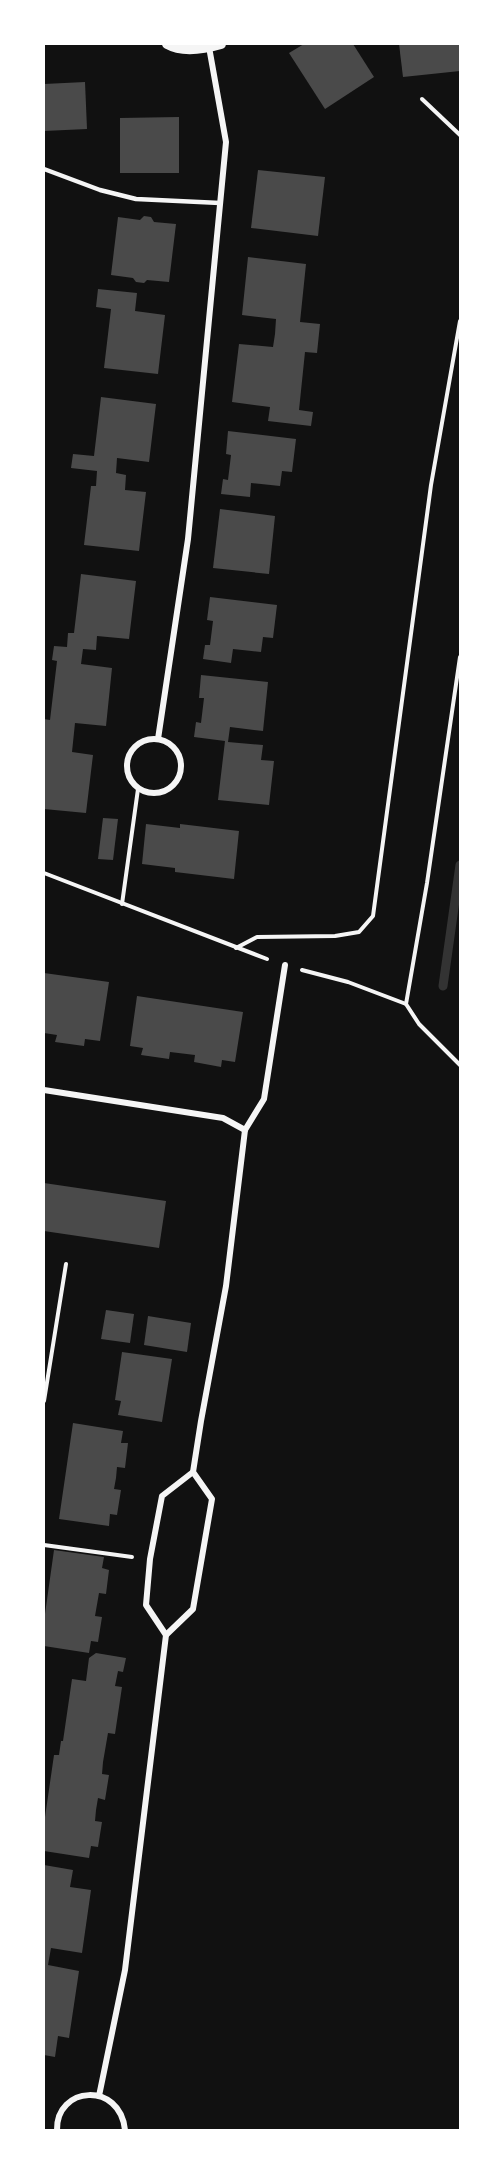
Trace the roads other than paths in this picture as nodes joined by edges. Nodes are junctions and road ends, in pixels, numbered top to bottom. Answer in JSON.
{"nodes":[{"id":1,"x":167,"y":44,"type":"edge"},
{"id":2,"x":221,"y":44,"type":"edge"},
{"id":3,"x":209,"y":47,"type":"junction"},
{"id":4,"x":44,"y":169,"type":"edge"},
{"id":5,"x":220,"y":203,"type":"junction"},
{"id":6,"x":158,"y":739,"type":"junction"},
{"id":7,"x":285,"y":965,"type":"road end"},
{"id":8,"x":44,"y":1090,"type":"edge"},
{"id":9,"x":245,"y":1130,"type":"junction"},
{"id":10,"x":194,"y":1472,"type":"junction"},
{"id":11,"x":166,"y":1635,"type":"junction"},
{"id":12,"x":99,"y":2096,"type":"junction"},
{"id":13,"x":57,"y":2130,"type":"edge"},
{"id":14,"x":125,"y":2130,"type":"edge"}],
"edges":[{"from":1,"to":3,"type":"street"},
{"from":2,"to":3,"type":"street"},
{"from":3,"to":5,"type":"street"},
{"from":4,"to":5,"type":"lane"},
{"from":5,"to":6,"type":"street"},
{"from":6,"to":6,"type":"street"},
{"from":7,"to":9,"type":"street"},
{"from":8,"to":9,"type":"street"},
{"from":9,"to":10,"type":"street"},
{"from":10,"to":11,"type":"street"},
{"from":10,"to":11,"type":"street"},
{"from":11,"to":12,"type":"street"},
{"from":12,"to":13,"type":"street"},
{"from":12,"to":14,"type":"street"}]}
